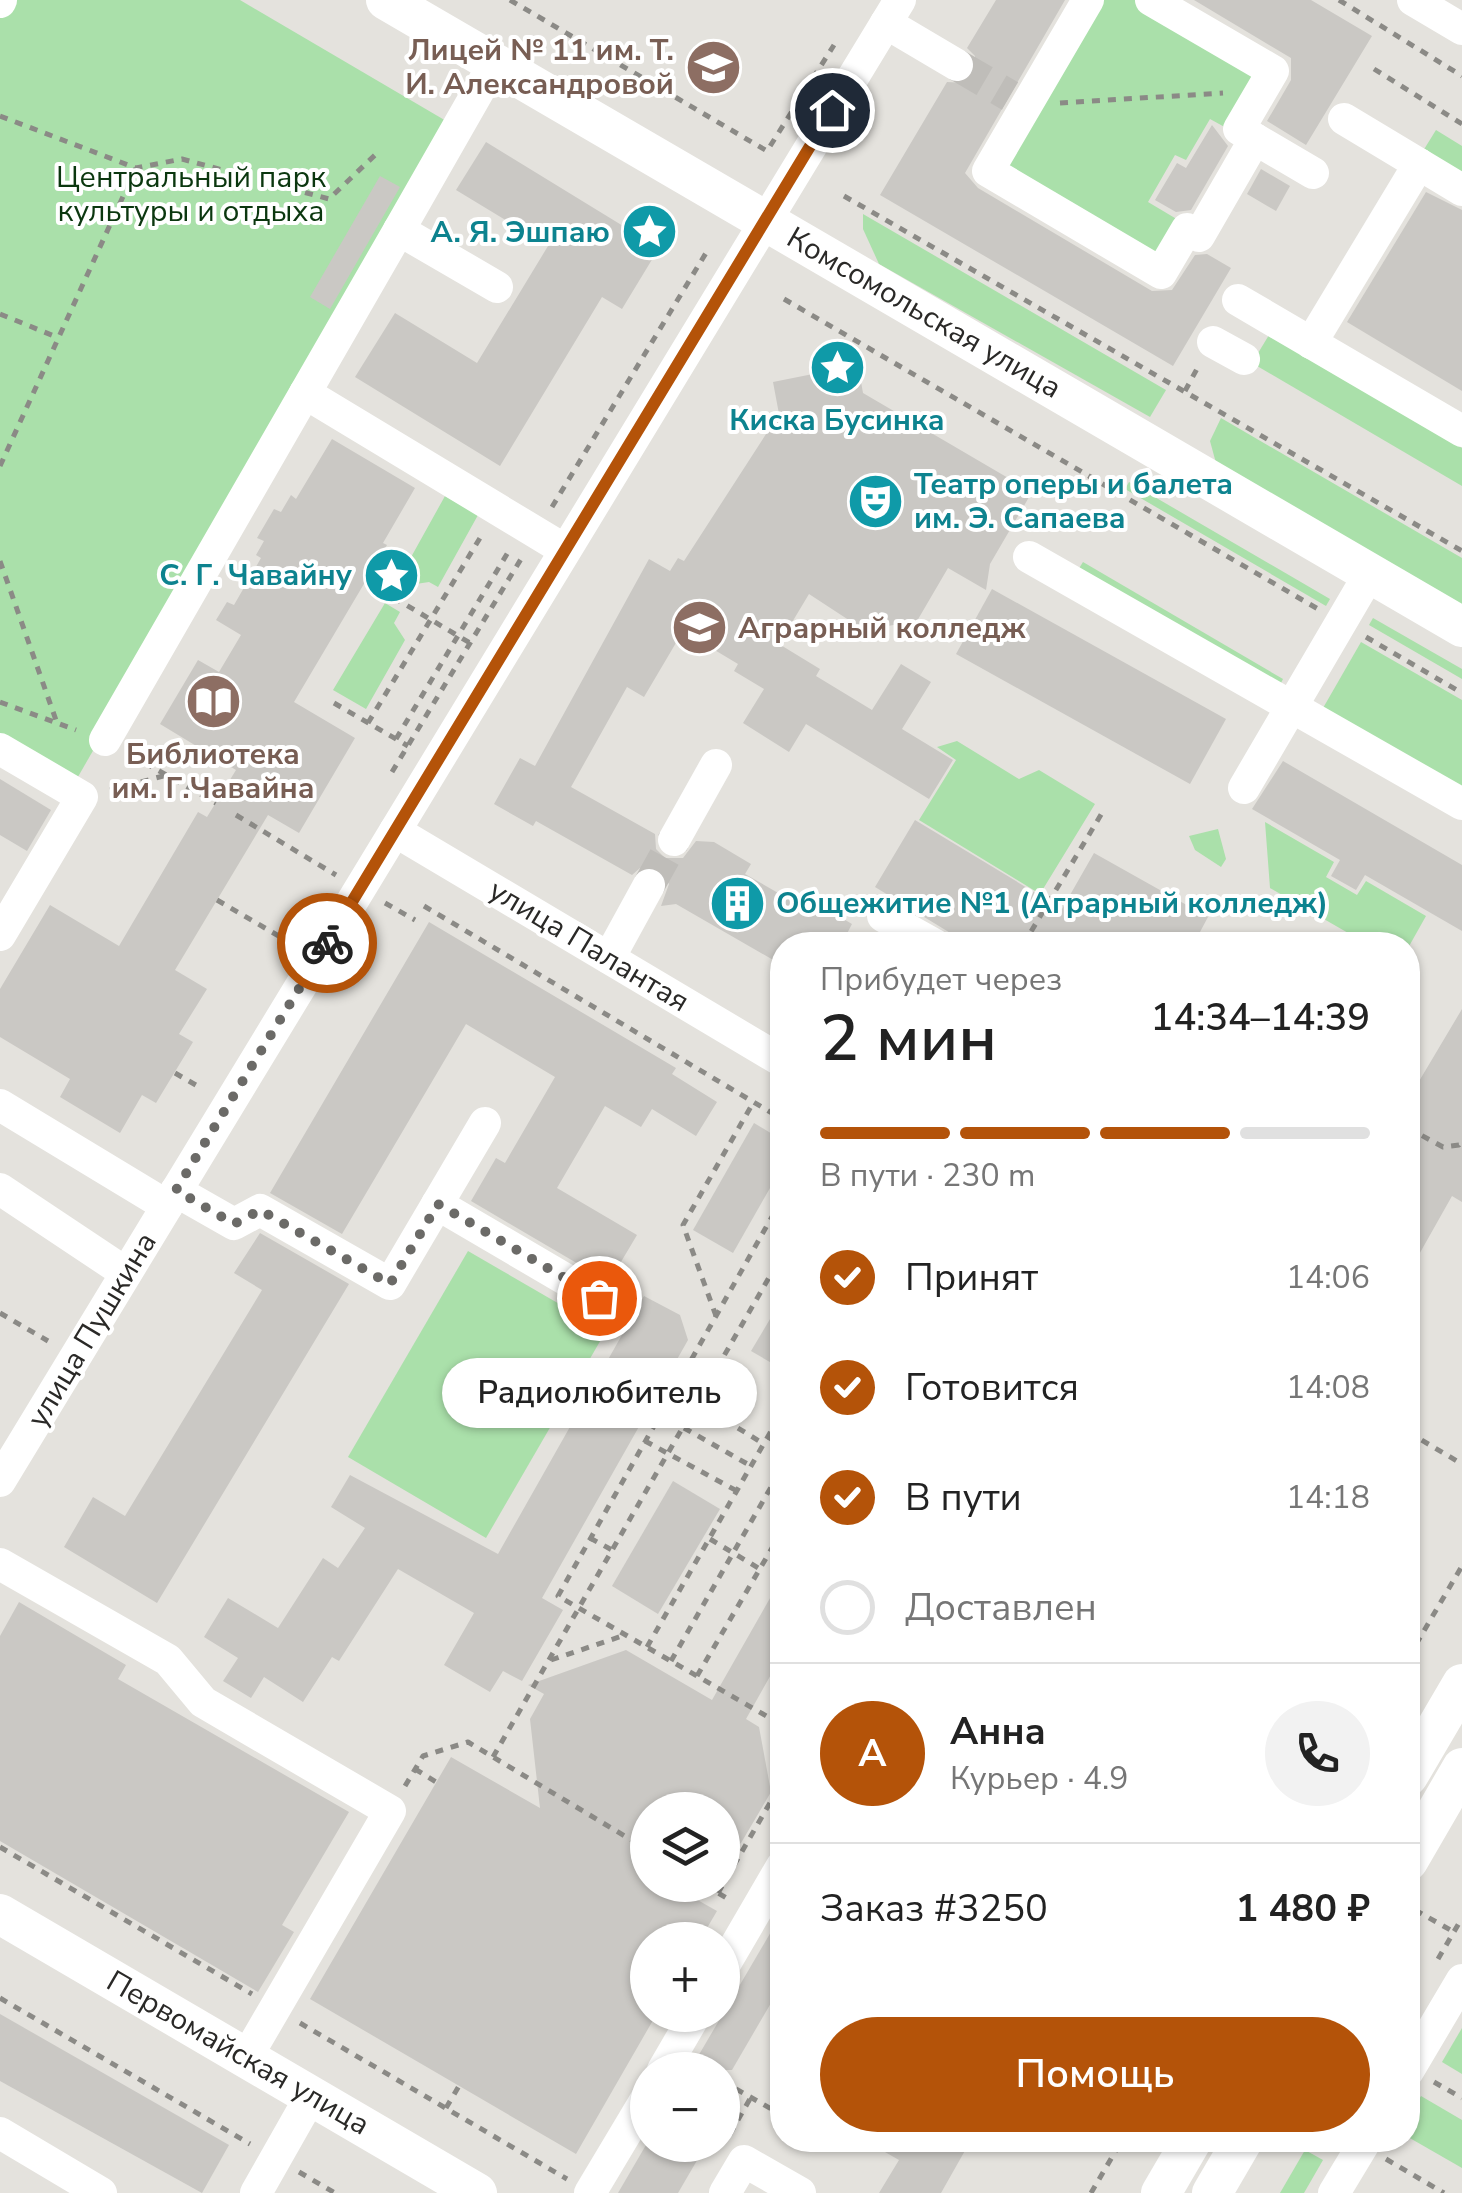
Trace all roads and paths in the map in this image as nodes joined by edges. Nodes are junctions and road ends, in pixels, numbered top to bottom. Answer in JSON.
{"nodes":[{"id":1,"x":386,"y":0,"type":"edge"},
{"id":2,"x":510,"y":0,"type":"edge"},
{"id":3,"x":1088,"y":0,"type":"edge"},
{"id":4,"x":1151,"y":0,"type":"edge"},
{"id":5,"x":1339,"y":0,"type":"edge"},
{"id":6,"x":1414,"y":0,"type":"edge"},
{"id":7,"x":893,"y":12,"type":"edge"},
{"id":8,"x":1462,"y":30,"type":"edge"},
{"id":9,"x":841,"y":34,"type":"dead end"},
{"id":10,"x":495,"y":62,"type":"junction"},
{"id":11,"x":957,"y":64,"type":"tunnel mouth"},
{"id":12,"x":1374,"y":69,"type":"dead end"},
{"id":13,"x":1462,"y":76,"type":"edge"},
{"id":14,"x":1262,"y":91,"type":"junction"},
{"id":15,"x":1018,"y":100,"type":"junction"},
{"id":16,"x":0,"y":116,"type":"edge"},
{"id":17,"x":1344,"y":119,"type":"dead end"},
{"id":18,"x":1462,"y":124,"type":"edge"},
{"id":19,"x":1256,"y":138,"type":"junction"},
{"id":20,"x":374,"y":155,"type":"dead end"},
{"id":21,"x":1419,"y":164,"type":"junction"},
{"id":22,"x":136,"y":168,"type":"junction"},
{"id":23,"x":1313,"y":173,"type":"dead end"},
{"id":24,"x":1462,"y":190,"type":"edge"},
{"id":25,"x":844,"y":196,"type":"dead end"},
{"id":26,"x":766,"y":220,"type":"junction"},
{"id":27,"x":399,"y":230,"type":"junction"},
{"id":28,"x":497,"y":287,"type":"dead end"},
{"id":29,"x":784,"y":298,"type":"dead end"},
{"id":30,"x":1238,"y":300,"type":"dead end"},
{"id":31,"x":0,"y":314,"type":"edge"},
{"id":32,"x":59,"y":338,"type":"junction"},
{"id":33,"x":1213,"y":342,"type":"dead end"},
{"id":34,"x":1311,"y":342,"type":"junction"},
{"id":35,"x":1244,"y":359,"type":"dead end"},
{"id":36,"x":306,"y":393,"type":"junction"},
{"id":37,"x":1462,"y":431,"type":"edge"},
{"id":38,"x":0,"y":466,"type":"edge"},
{"id":39,"x":511,"y":517,"type":"junction"},
{"id":40,"x":565,"y":550,"type":"junction"},
{"id":41,"x":1462,"y":551,"type":"edge"},
{"id":42,"x":1030,"y":558,"type":"dead end"},
{"id":43,"x":0,"y":561,"type":"edge"},
{"id":44,"x":1370,"y":573,"type":"junction"},
{"id":45,"x":366,"y":581,"type":"dead end"},
{"id":46,"x":430,"y":619,"type":"junction"},
{"id":47,"x":1341,"y":622,"type":"junction"},
{"id":48,"x":1462,"y":627,"type":"edge"},
{"id":49,"x":458,"y":636,"type":"junction"},
{"id":50,"x":470,"y":643,"type":"dead end"},
{"id":51,"x":1462,"y":693,"type":"edge"},
{"id":52,"x":334,"y":704,"type":"dead end"},
{"id":53,"x":1292,"y":707,"type":"junction"},
{"id":54,"x":57,"y":723,"type":"dead end"},
{"id":55,"x":368,"y":723,"type":"junction"},
{"id":56,"x":396,"y":739,"type":"junction"},
{"id":57,"x":105,"y":740,"type":"dead end"},
{"id":58,"x":408,"y":746,"type":"dead end"},
{"id":59,"x":0,"y":749,"type":"edge"},
{"id":60,"x":716,"y":765,"type":"dead end"},
{"id":61,"x":167,"y":775,"type":"dead end"},
{"id":62,"x":1244,"y":788,"type":"dead end"},
{"id":63,"x":82,"y":797,"type":"junction"},
{"id":64,"x":1462,"y":804,"type":"edge"},
{"id":65,"x":1105,"y":808,"type":"dead end"},
{"id":66,"x":236,"y":815,"type":"dead end"},
{"id":67,"x":395,"y":830,"type":"junction"},
{"id":68,"x":674,"y":840,"type":"tunnel mouth"},
{"id":69,"x":332,"y":872,"type":"dead end"},
{"id":70,"x":13,"y":885,"type":"edge"},
{"id":71,"x":649,"y":885,"type":"tunnel mouth"},
{"id":72,"x":218,"y":900,"type":"dead end"},
{"id":73,"x":424,"y":906,"type":"dead end"},
{"id":74,"x":883,"y":916,"type":"dead end"},
{"id":75,"x":912,"y":932,"type":"edge"},
{"id":76,"x":1030,"y":932,"type":"edge"},
{"id":77,"x":0,"y":936,"type":"edge"},
{"id":78,"x":289,"y":942,"type":"dead end"},
{"id":79,"x":609,"y":958,"type":"junction"},
{"id":80,"x":770,"y":1054,"type":"edge"},
{"id":81,"x":174,"y":1073,"type":"dead end"},
{"id":82,"x":201,"y":1088,"type":"dead end"},
{"id":83,"x":754,"y":1102,"type":"junction"},
{"id":84,"x":0,"y":1105,"type":"edge"},
{"id":85,"x":770,"y":1112,"type":"edge"},
{"id":86,"x":485,"y":1124,"type":"dead end"},
{"id":87,"x":1420,"y":1134,"type":"edge"},
{"id":88,"x":1462,"y":1140,"type":"edge"},
{"id":89,"x":0,"y":1189,"type":"edge"},
{"id":90,"x":172,"y":1198,"type":"junction"},
{"id":91,"x":438,"y":1204,"type":"junction"},
{"id":92,"x":770,"y":1220,"type":"edge"},
{"id":93,"x":126,"y":1272,"type":"junction"},
{"id":94,"x":770,"y":1276,"type":"edge"},
{"id":95,"x":599,"y":1298,"type":"dead end"},
{"id":96,"x":0,"y":1313,"type":"edge"},
{"id":97,"x":716,"y":1316,"type":"junction"},
{"id":98,"x":48,"y":1341,"type":"dead end"},
{"id":99,"x":696,"y":1404,"type":"junction"},
{"id":100,"x":683,"y":1428,"type":"junction"},
{"id":101,"x":770,"y":1433,"type":"edge"},
{"id":102,"x":1420,"y":1439,"type":"edge"},
{"id":103,"x":766,"y":1440,"type":"junction"},
{"id":104,"x":646,"y":1441,"type":"junction"},
{"id":105,"x":770,"y":1442,"type":"edge"},
{"id":106,"x":668,"y":1454,"type":"junction"},
{"id":107,"x":1462,"y":1464,"type":"edge"},
{"id":108,"x":751,"y":1466,"type":"junction"},
{"id":109,"x":0,"y":1481,"type":"edge"},
{"id":110,"x":770,"y":1489,"type":"edge"},
{"id":111,"x":736,"y":1491,"type":"junction"},
{"id":112,"x":590,"y":1538,"type":"junction"},
{"id":113,"x":710,"y":1538,"type":"junction"},
{"id":114,"x":612,"y":1550,"type":"junction"},
{"id":115,"x":770,"y":1552,"type":"edge"},
{"id":116,"x":734,"y":1553,"type":"junction"},
{"id":117,"x":0,"y":1564,"type":"edge"},
{"id":118,"x":1462,"y":1566,"type":"edge"},
{"id":119,"x":760,"y":1569,"type":"junction"},
{"id":120,"x":578,"y":1608,"type":"junction"},
{"id":121,"x":625,"y":1635,"type":"junction"},
{"id":122,"x":1420,"y":1638,"type":"edge"},
{"id":123,"x":647,"y":1647,"type":"junction"},
{"id":124,"x":548,"y":1660,"type":"junction"},
{"id":125,"x":671,"y":1661,"type":"junction"},
{"id":126,"x":697,"y":1676,"type":"junction"},
{"id":127,"x":1462,"y":1684,"type":"edge"},
{"id":128,"x":770,"y":1716,"type":"edge"},
{"id":129,"x":1420,"y":1756,"type":"edge"},
{"id":130,"x":493,"y":1757,"type":"junction"},
{"id":131,"x":1462,"y":1768,"type":"edge"},
{"id":132,"x":415,"y":1769,"type":"junction"},
{"id":133,"x":436,"y":1782,"type":"dead end"},
{"id":134,"x":770,"y":1803,"type":"edge"},
{"id":135,"x":390,"y":1811,"type":"junction"},
{"id":136,"x":630,"y":1839,"type":"edge"},
{"id":137,"x":1420,"y":1840,"type":"edge"},
{"id":138,"x":740,"y":1855,"type":"edge"},
{"id":139,"x":770,"y":1886,"type":"edge"},
{"id":140,"x":1420,"y":1913,"type":"edge"},
{"id":141,"x":2,"y":1918,"type":"edge"},
{"id":142,"x":1454,"y":1932,"type":"dead end"},
{"id":143,"x":740,"y":1937,"type":"edge"},
{"id":144,"x":1462,"y":1980,"type":"edge"},
{"id":145,"x":0,"y":1998,"type":"edge"},
{"id":146,"x":1420,"y":2051,"type":"edge"},
{"id":147,"x":246,"y":2058,"type":"junction"},
{"id":148,"x":459,"y":2086,"type":"dead end"},
{"id":149,"x":740,"y":2091,"type":"edge"},
{"id":150,"x":311,"y":2096,"type":"junction"},
{"id":151,"x":446,"y":2108,"type":"dead end"},
{"id":152,"x":770,"y":2108,"type":"edge"},
{"id":153,"x":630,"y":2126,"type":"edge"},
{"id":154,"x":0,"y":2133,"type":"edge"},
{"id":155,"x":1115,"y":2152,"type":"edge"},
{"id":156,"x":1185,"y":2152,"type":"edge"},
{"id":157,"x":1236,"y":2152,"type":"edge"},
{"id":158,"x":1359,"y":2152,"type":"edge"},
{"id":159,"x":1378,"y":2152,"type":"edge"},
{"id":160,"x":276,"y":2159,"type":"junction"},
{"id":161,"x":101,"y":2193,"type":"edge"},
{"id":162,"x":256,"y":2193,"type":"edge"},
{"id":163,"x":335,"y":2193,"type":"edge"},
{"id":164,"x":477,"y":2193,"type":"edge"},
{"id":165,"x":590,"y":2193,"type":"edge"},
{"id":166,"x":725,"y":2193,"type":"edge"},
{"id":167,"x":800,"y":2193,"type":"edge"},
{"id":168,"x":1091,"y":2193,"type":"edge"},
{"id":169,"x":1161,"y":2193,"type":"edge"},
{"id":170,"x":1212,"y":2193,"type":"edge"},
{"id":171,"x":1334,"y":2193,"type":"edge"},
{"id":172,"x":1444,"y":2193,"type":"edge"}],
"edges":[{"from":1,"to":10,"type":"main road","name":"Комсомольская улица"},
{"from":2,"to":9,"type":"path"},
{"from":3,"to":15,"type":"street"},
{"from":4,"to":14,"type":"street"},
{"from":5,"to":13,"type":"path"},
{"from":6,"to":8,"type":"street"},
{"from":7,"to":11,"type":"street"},
{"from":7,"to":26,"type":"street","name":"улица Пушкина"},
{"from":10,"to":26,"type":"main road","name":"Комсомольская улица"},
{"from":10,"to":27,"type":"street"},
{"from":12,"to":18,"type":"path"},
{"from":14,"to":15,"type":"path"},
{"from":14,"to":19,"type":"street"},
{"from":15,"to":19,"type":"street"},
{"from":16,"to":22,"type":"path"},
{"from":17,"to":21,"type":"street"},
{"from":19,"to":23,"type":"street"},
{"from":20,"to":22,"type":"path"},
{"from":21,"to":24,"type":"street"},
{"from":21,"to":34,"type":"street"},
{"from":22,"to":32,"type":"path"},
{"from":25,"to":41,"type":"path"},
{"from":26,"to":40,"type":"street","name":"улица Пушкина"},
{"from":26,"to":44,"type":"main road","name":"Комсомольская улица"},
{"from":27,"to":28,"type":"street"},
{"from":27,"to":36,"type":"street"},
{"from":29,"to":47,"type":"path"},
{"from":30,"to":34,"type":"street"},
{"from":31,"to":32,"type":"path"},
{"from":32,"to":38,"type":"path"},
{"from":33,"to":35,"type":"street"},
{"from":34,"to":37,"type":"street"},
{"from":36,"to":39,"type":"street"},
{"from":36,"to":57,"type":"street"},
{"from":39,"to":40,"type":"street"},
{"from":39,"to":46,"type":"path"},
{"from":39,"to":49,"type":"path"},
{"from":40,"to":67,"type":"street","name":"улица Пушкина"},
{"from":42,"to":53,"type":"street"},
{"from":43,"to":54,"type":"path"},
{"from":44,"to":47,"type":"street"},
{"from":44,"to":48,"type":"main road","name":"Комсомольская улица"},
{"from":45,"to":46,"type":"path"},
{"from":46,"to":49,"type":"path"},
{"from":46,"to":55,"type":"path"},
{"from":47,"to":51,"type":"path"},
{"from":47,"to":53,"type":"street"},
{"from":49,"to":50,"type":"path"},
{"from":49,"to":56,"type":"path"},
{"from":52,"to":55,"type":"path"},
{"from":53,"to":62,"type":"street"},
{"from":53,"to":64,"type":"street"},
{"from":55,"to":56,"type":"path"},
{"from":56,"to":58,"type":"path"},
{"from":59,"to":63,"type":"street"},
{"from":60,"to":68,"type":"street"},
{"from":61,"to":63,"type":"path"},
{"from":63,"to":70,"type":"street"},
{"from":65,"to":76,"type":"path"},
{"from":66,"to":69,"type":"path"},
{"from":67,"to":79,"type":"street","name":"улица Палантая"},
{"from":67,"to":90,"type":"street","name":"улица Пушкина"},
{"from":70,"to":77,"type":"street"},
{"from":71,"to":79,"type":"street"},
{"from":72,"to":78,"type":"path"},
{"from":73,"to":83,"type":"path"},
{"from":74,"to":75,"type":"street"},
{"from":79,"to":80,"type":"street","name":"улица Палантая"},
{"from":81,"to":82,"type":"path"},
{"from":83,"to":85,"type":"path"},
{"from":83,"to":97,"type":"path"},
{"from":84,"to":90,"type":"street"},
{"from":86,"to":91,"type":"street"},
{"from":87,"to":88,"type":"path"},
{"from":89,"to":93,"type":"street"},
{"from":90,"to":91,"type":"street"},
{"from":90,"to":93,"type":"street","name":"улица Пушкина"},
{"from":91,"to":95,"type":"street"},
{"from":92,"to":97,"type":"path"},
{"from":93,"to":109,"type":"street","name":"улица Пушкина"},
{"from":94,"to":99,"type":"path"},
{"from":96,"to":98,"type":"path"},
{"from":97,"to":104,"type":"path"},
{"from":99,"to":100,"type":"path"},
{"from":99,"to":103,"type":"path"},
{"from":100,"to":106,"type":"path"},
{"from":100,"to":108,"type":"path"},
{"from":101,"to":103,"type":"path"},
{"from":102,"to":107,"type":"path"},
{"from":103,"to":105,"type":"path"},
{"from":103,"to":108,"type":"path"},
{"from":104,"to":106,"type":"path"},
{"from":104,"to":112,"type":"path"},
{"from":106,"to":111,"type":"path"},
{"from":106,"to":114,"type":"path"},
{"from":108,"to":111,"type":"path"},
{"from":110,"to":116,"type":"path"},
{"from":111,"to":113,"type":"path"},
{"from":112,"to":114,"type":"path"},
{"from":112,"to":120,"type":"path"},
{"from":113,"to":116,"type":"path"},
{"from":113,"to":123,"type":"path"},
{"from":114,"to":120,"type":"path"},
{"from":115,"to":119,"type":"path"},
{"from":116,"to":119,"type":"path"},
{"from":116,"to":125,"type":"path"},
{"from":117,"to":135,"type":"street"},
{"from":118,"to":122,"type":"path"},
{"from":119,"to":126,"type":"path"},
{"from":120,"to":121,"type":"path"},
{"from":120,"to":124,"type":"path"},
{"from":121,"to":123,"type":"path"},
{"from":121,"to":124,"type":"path"},
{"from":123,"to":125,"type":"path"},
{"from":124,"to":130,"type":"path"},
{"from":125,"to":126,"type":"path"},
{"from":126,"to":128,"type":"path"},
{"from":127,"to":129,"type":"main road"},
{"from":130,"to":132,"type":"path"},
{"from":130,"to":136,"type":"path"},
{"from":131,"to":137,"type":"main road"},
{"from":132,"to":133,"type":"path"},
{"from":132,"to":135,"type":"path"},
{"from":134,"to":138,"type":"path"},
{"from":135,"to":147,"type":"street"},
{"from":139,"to":143,"type":"street"},
{"from":140,"to":142,"type":"path"},
{"from":141,"to":147,"type":"main road","name":"Первомайская улица"},
{"from":144,"to":146,"type":"street"},
{"from":145,"to":160,"type":"path"},
{"from":147,"to":150,"type":"main road","name":"Первомайская улица"},
{"from":148,"to":151,"type":"path"},
{"from":149,"to":152,"type":"path"},
{"from":150,"to":160,"type":"street"},
{"from":150,"to":164,"type":"main road","name":"Первомайская улица"},
{"from":153,"to":165,"type":"street"},
{"from":154,"to":161,"type":"street"},
{"from":155,"to":168,"type":"path"},
{"from":156,"to":169,"type":"main road"},
{"from":157,"to":170,"type":"main road"},
{"from":158,"to":171,"type":"street"},
{"from":159,"to":172,"type":"path"},
{"from":160,"to":162,"type":"street"},
{"from":160,"to":163,"type":"path"},
{"from":166,"to":167,"type":"street"}]}
